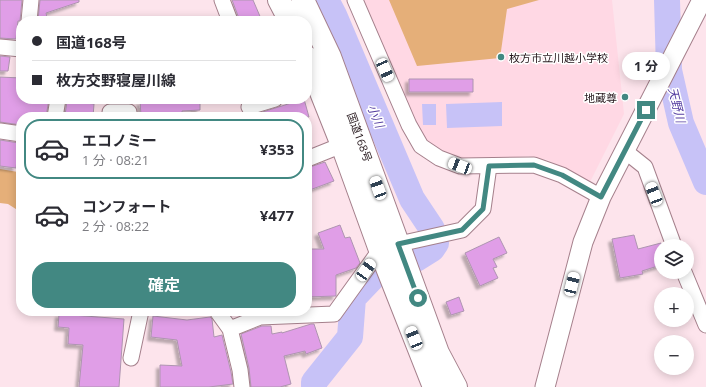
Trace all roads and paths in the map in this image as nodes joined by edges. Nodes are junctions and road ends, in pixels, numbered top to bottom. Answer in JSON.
{"nodes":[{"id":1,"x":31,"y":0,"type":"edge"},
{"id":2,"x":222,"y":0,"type":"edge"},
{"id":3,"x":280,"y":0,"type":"edge"},
{"id":4,"x":303,"y":0,"type":"edge"},
{"id":5,"x":355,"y":0,"type":"edge"},
{"id":6,"x":702,"y":0,"type":"edge"},
{"id":7,"x":29,"y":16,"type":"edge"},
{"id":8,"x":228,"y":16,"type":"edge"},
{"id":9,"x":288,"y":16,"type":"edge"},
{"id":10,"x":311,"y":16,"type":"edge"},
{"id":11,"x":312,"y":19,"type":"edge"},
{"id":12,"x":0,"y":47,"type":"edge"},
{"id":13,"x":16,"y":49,"type":"edge"},
{"id":14,"x":313,"y":87,"type":"edge"},
{"id":15,"x":259,"y":104,"type":"edge"},
{"id":16,"x":249,"y":107,"type":"dead end"},
{"id":17,"x":110,"y":112,"type":"dead end"},
{"id":18,"x":129,"y":112,"type":"edge"},
{"id":19,"x":0,"y":131,"type":"edge"},
{"id":20,"x":16,"y":133,"type":"edge"},
{"id":21,"x":342,"y":145,"type":"junction"},
{"id":22,"x":625,"y":151,"type":"junction"},
{"id":23,"x":312,"y":157,"type":"edge"},
{"id":24,"x":489,"y":166,"type":"junction"},
{"id":25,"x":601,"y":197,"type":"junction"},
{"id":26,"x":671,"y":239,"type":"edge"},
{"id":27,"x":389,"y":247,"type":"junction"},
{"id":28,"x":687,"y":279,"type":"edge"},
{"id":29,"x":312,"y":315,"type":"edge"},
{"id":30,"x":140,"y":316,"type":"edge"},
{"id":31,"x":221,"y":316,"type":"edge"},
{"id":32,"x":285,"y":316,"type":"edge"},
{"id":33,"x":706,"y":325,"type":"edge"},
{"id":34,"x":230,"y":329,"type":"junction"},
{"id":35,"x":131,"y":358,"type":"dead end"},
{"id":36,"x":242,"y":387,"type":"edge"},
{"id":37,"x":434,"y":387,"type":"edge"},
{"id":38,"x":456,"y":387,"type":"edge"},
{"id":39,"x":545,"y":387,"type":"edge"}],
"edges":[{"from":1,"to":7,"type":"street"},
{"from":2,"to":8,"type":"street"},
{"from":3,"to":9,"type":"highway"},
{"from":4,"to":10,"type":"highway","name":"国道168号"},
{"from":5,"to":24,"type":"street"},
{"from":6,"to":22,"type":"main road"},
{"from":11,"to":27,"type":"highway","name":"国道168号"},
{"from":12,"to":13,"type":"street"},
{"from":14,"to":21,"type":"highway","name":"国道168号"},
{"from":15,"to":16,"type":"street"},
{"from":17,"to":18,"type":"street"},
{"from":19,"to":20,"type":"street"},
{"from":21,"to":23,"type":"street"},
{"from":21,"to":27,"type":"highway","name":"国道168号"},
{"from":22,"to":25,"type":"main road"},
{"from":22,"to":26,"type":"street"},
{"from":24,"to":25,"type":"street"},
{"from":24,"to":27,"type":"street"},
{"from":25,"to":39,"type":"main road"},
{"from":27,"to":29,"type":"street"},
{"from":27,"to":37,"type":"highway","name":"国道168号"},
{"from":27,"to":38,"type":"highway","name":"国道168号"},
{"from":28,"to":33,"type":"street"},
{"from":30,"to":35,"type":"street"},
{"from":31,"to":34,"type":"street"},
{"from":32,"to":34,"type":"street"},
{"from":34,"to":36,"type":"street"}]}
